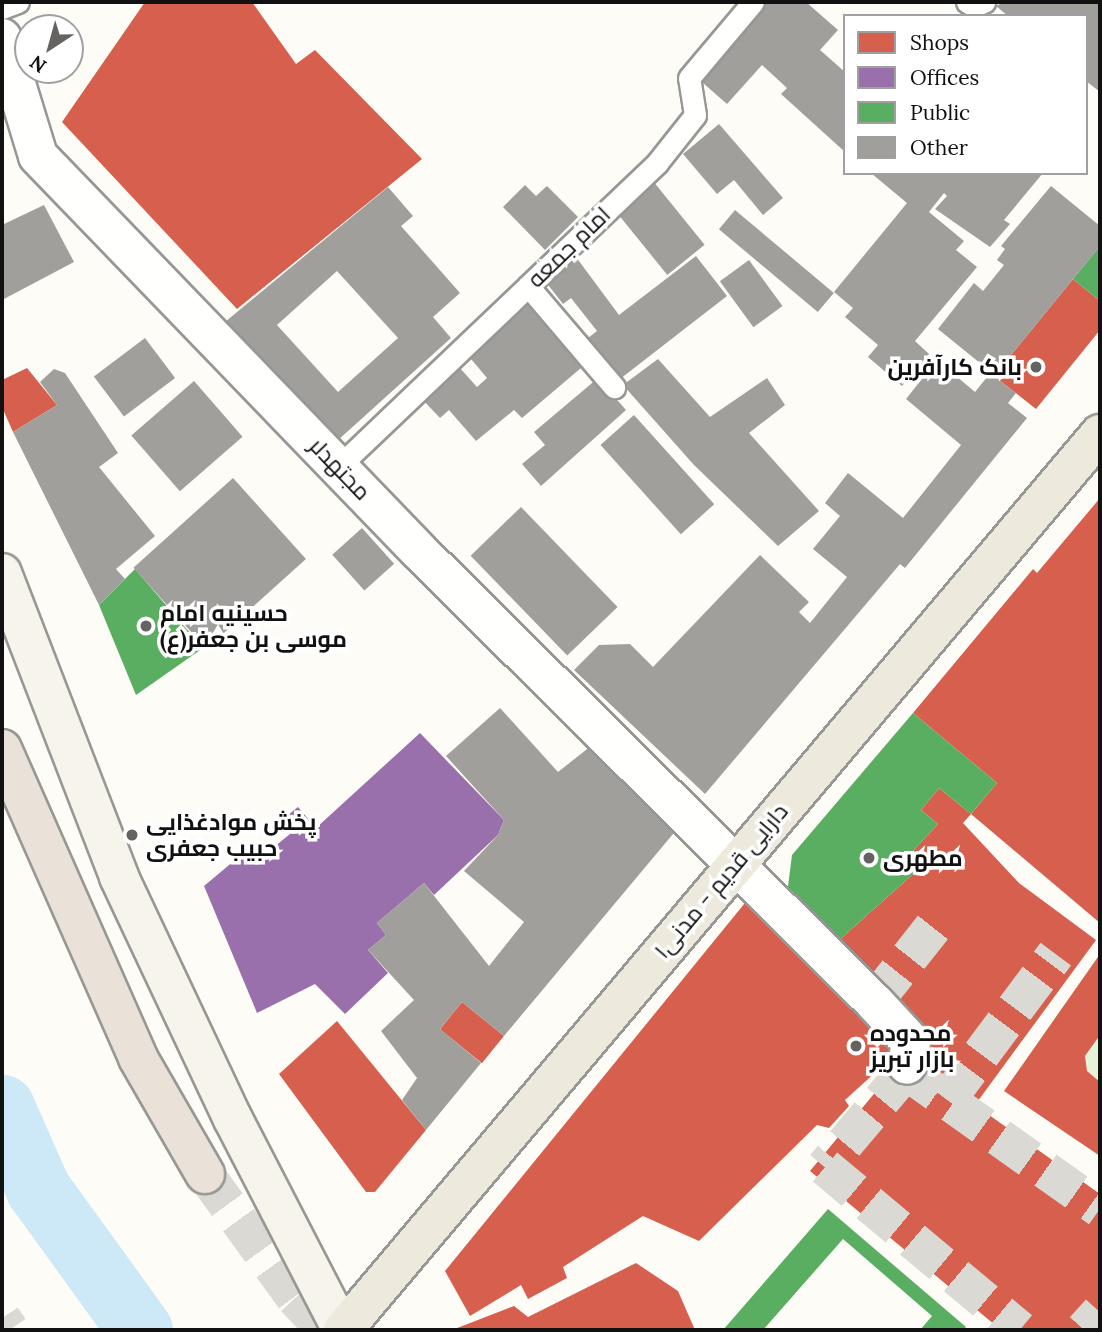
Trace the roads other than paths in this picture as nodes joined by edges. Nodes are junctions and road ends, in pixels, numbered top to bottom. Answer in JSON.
{"nodes":[{"id":1,"x":18,"y":2,"type":"edge"},
{"id":2,"x":753,"y":2,"type":"edge"},
{"id":3,"x":967,"y":2,"type":"edge"},
{"id":4,"x":984,"y":2,"type":"edge"},
{"id":5,"x":2,"y":8,"type":"edge"},
{"id":6,"x":2,"y":38,"type":"edge"},
{"id":7,"x":528,"y":286,"type":"junction"},
{"id":8,"x":614,"y":387,"type":"dead end"},
{"id":9,"x":1100,"y":433,"type":"edge"},
{"id":10,"x":338,"y":467,"type":"junction"},
{"id":11,"x":2,"y":573,"type":"edge"},
{"id":12,"x":2,"y":729,"type":"edge"},
{"id":13,"x":9,"y":761,"type":"edge"},
{"id":14,"x":733,"y":867,"type":"junction"},
{"id":15,"x":907,"y":1065,"type":"tunnel mouth"},
{"id":16,"x":205,"y":1174,"type":"tunnel mouth"},
{"id":17,"x":343,"y":1330,"type":"edge"}],
"edges":[{"from":1,"to":5,"type":"lane"},
{"from":2,"to":7,"type":"lane","name":"امام جمعه"},
{"from":3,"to":4,"type":"lane"},
{"from":6,"to":10,"type":"street","name":"مجتهدلر"},
{"from":7,"to":8,"type":"lane"},
{"from":7,"to":10,"type":"lane","name":"امام جمعه"},
{"from":9,"to":14,"type":"main road","name":"دارایی قدیم - مدنی۱"},
{"from":10,"to":14,"type":"street","name":"مجتهدلر"},
{"from":11,"to":17,"type":"main road"},
{"from":12,"to":13,"type":"highway"},
{"from":13,"to":16,"type":"highway"},
{"from":14,"to":15,"type":"street","name":"مجتهدلر"},
{"from":14,"to":17,"type":"main road","name":"دارایی قدیم - مدنی۱"}]}
